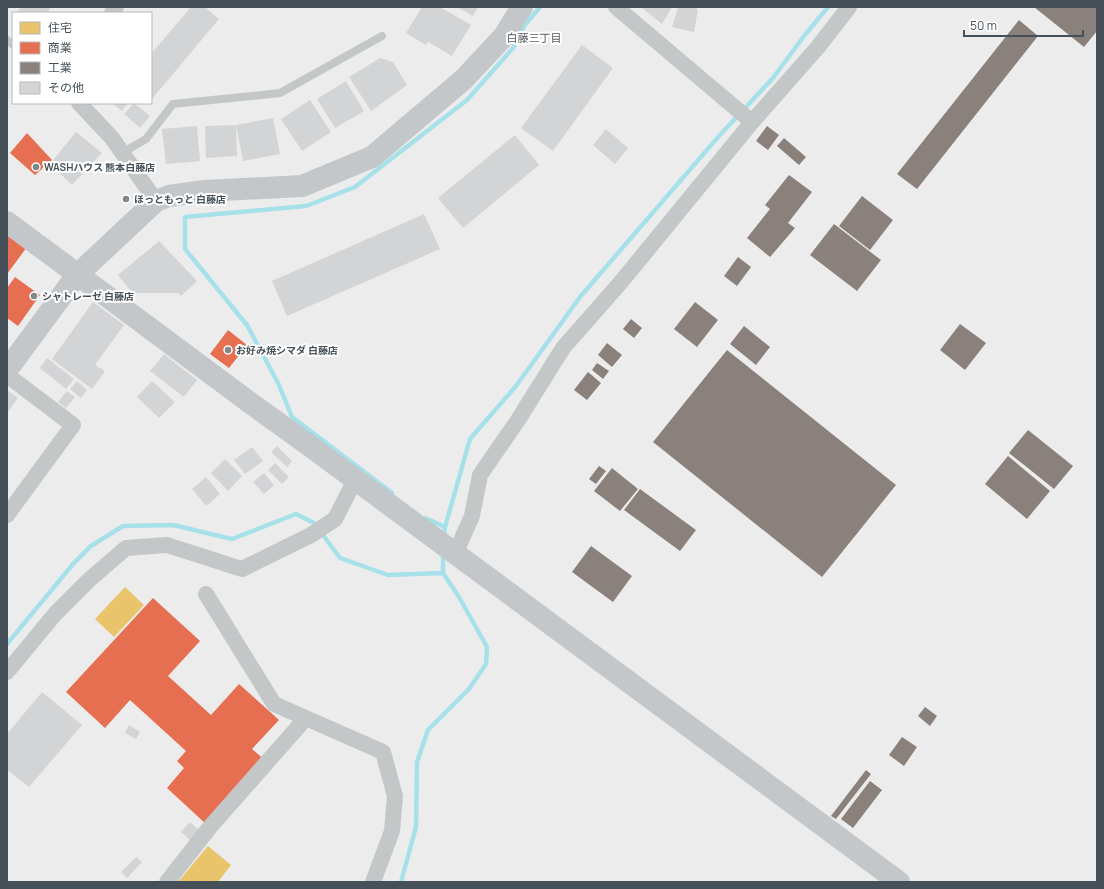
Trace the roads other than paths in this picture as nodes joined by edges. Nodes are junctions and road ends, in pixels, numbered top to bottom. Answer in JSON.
{"nodes":[{"id":1,"x":522,"y":7,"type":"edge"},
{"id":2,"x":616,"y":7,"type":"edge"},
{"id":3,"x":849,"y":7,"type":"edge"},
{"id":4,"x":382,"y":36,"type":"dead end"},
{"id":5,"x":80,"y":104,"type":"edge"},
{"id":6,"x":752,"y":122,"type":"junction"},
{"id":7,"x":122,"y":153,"type":"junction"},
{"id":8,"x":156,"y":201,"type":"junction"},
{"id":9,"x":7,"y":222,"type":"edge"},
{"id":10,"x":77,"y":275,"type":"junction"},
{"id":11,"x":7,"y":370,"type":"edge"},
{"id":12,"x":7,"y":375,"type":"edge"},
{"id":13,"x":355,"y":480,"type":"junction"},
{"id":14,"x":7,"y":515,"type":"edge"},
{"id":15,"x":455,"y":554,"type":"junction"},
{"id":16,"x":206,"y":594,"type":"dead end"},
{"id":17,"x":7,"y":672,"type":"edge"},
{"id":18,"x":306,"y":718,"type":"junction"},
{"id":19,"x":167,"y":882,"type":"edge"},
{"id":20,"x":373,"y":882,"type":"edge"},
{"id":21,"x":898,"y":882,"type":"edge"}],
"edges":[{"from":1,"to":8,"type":"street"},
{"from":2,"to":6,"type":"street"},
{"from":3,"to":6,"type":"street"},
{"from":4,"to":7,"type":"lane"},
{"from":5,"to":7,"type":"street"},
{"from":6,"to":15,"type":"street"},
{"from":7,"to":8,"type":"street"},
{"from":8,"to":10,"type":"street"},
{"from":9,"to":10,"type":"street"},
{"from":10,"to":11,"type":"street"},
{"from":10,"to":13,"type":"street"},
{"from":12,"to":14,"type":"street"},
{"from":13,"to":15,"type":"street"},
{"from":13,"to":17,"type":"street"},
{"from":15,"to":21,"type":"street"},
{"from":16,"to":18,"type":"street"},
{"from":18,"to":19,"type":"street"},
{"from":18,"to":20,"type":"street"}]}
